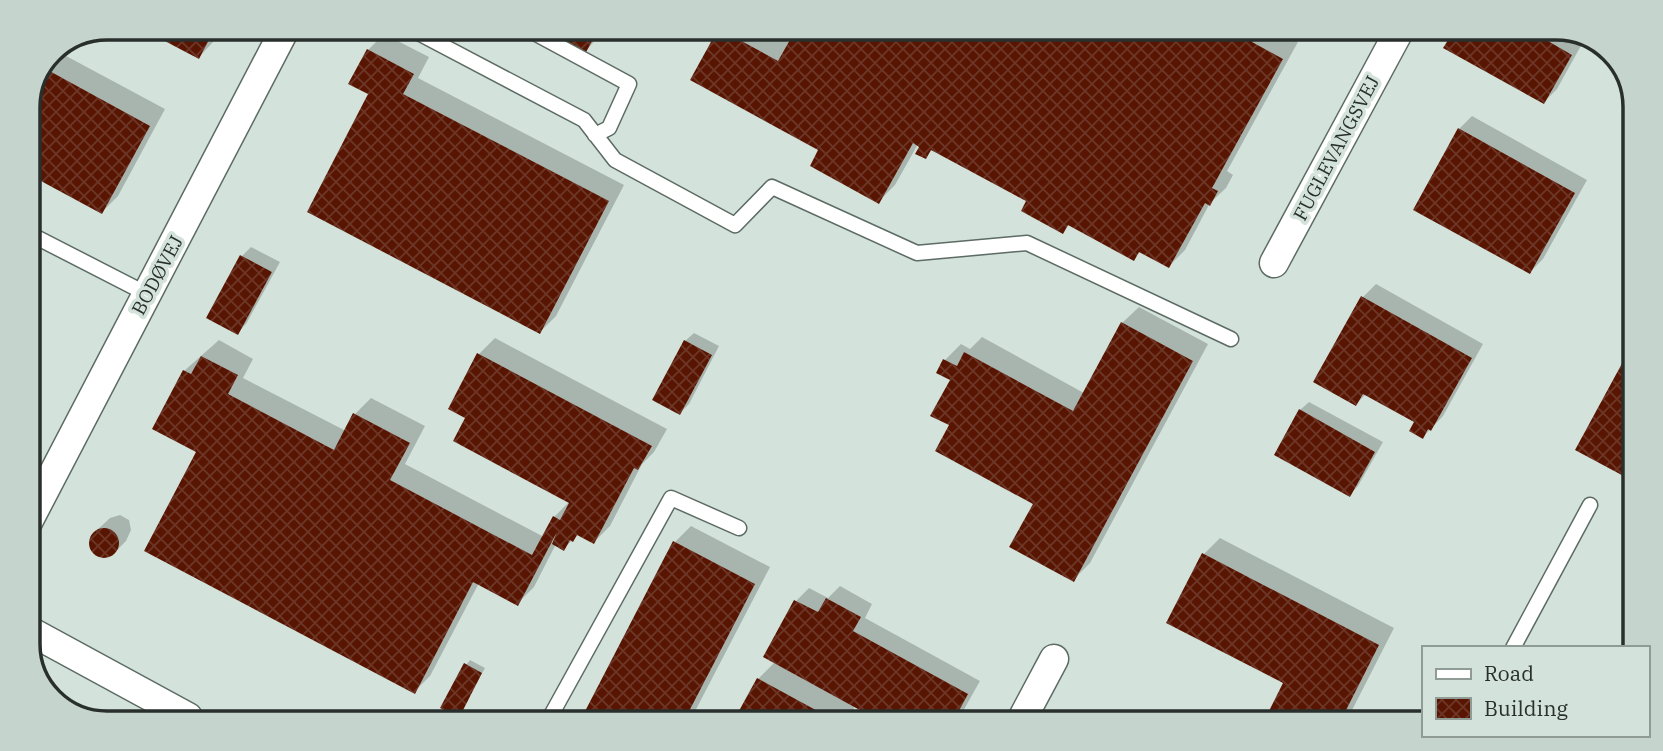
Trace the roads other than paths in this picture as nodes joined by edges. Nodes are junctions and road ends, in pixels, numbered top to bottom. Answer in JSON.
{"nodes":[{"id":1,"x":279,"y":40,"type":"edge"},
{"id":2,"x":432,"y":40,"type":"edge"},
{"id":3,"x":548,"y":40,"type":"edge"},
{"id":4,"x":1394,"y":40,"type":"edge"},
{"id":5,"x":595,"y":135,"type":"junction"},
{"id":6,"x":40,"y":239,"type":"edge"},
{"id":7,"x":1274,"y":263,"type":"dead end"},
{"id":8,"x":147,"y":294,"type":"junction"},
{"id":9,"x":1231,"y":339,"type":"dead end"},
{"id":10,"x":40,"y":499,"type":"edge"},
{"id":11,"x":1590,"y":505,"type":"dead end"},
{"id":12,"x":740,"y":528,"type":"dead end"},
{"id":13,"x":40,"y":637,"type":"edge"},
{"id":14,"x":1514,"y":646,"type":"edge"},
{"id":15,"x":1054,"y":659,"type":"dead end"},
{"id":16,"x":177,"y":711,"type":"edge"},
{"id":17,"x":553,"y":711,"type":"edge"},
{"id":18,"x":1026,"y":711,"type":"edge"}],
"edges":[{"from":1,"to":8,"type":"street","name":"BODØVEJ"},
{"from":2,"to":5,"type":"lane"},
{"from":3,"to":5,"type":"lane"},
{"from":4,"to":7,"type":"street","name":"FUGLEVANGSVEJ"},
{"from":5,"to":9,"type":"lane"},
{"from":6,"to":8,"type":"lane"},
{"from":8,"to":10,"type":"street","name":"BODØVEJ"},
{"from":11,"to":14,"type":"lane"},
{"from":12,"to":17,"type":"lane"},
{"from":13,"to":16,"type":"street"},
{"from":15,"to":18,"type":"street"}]}
